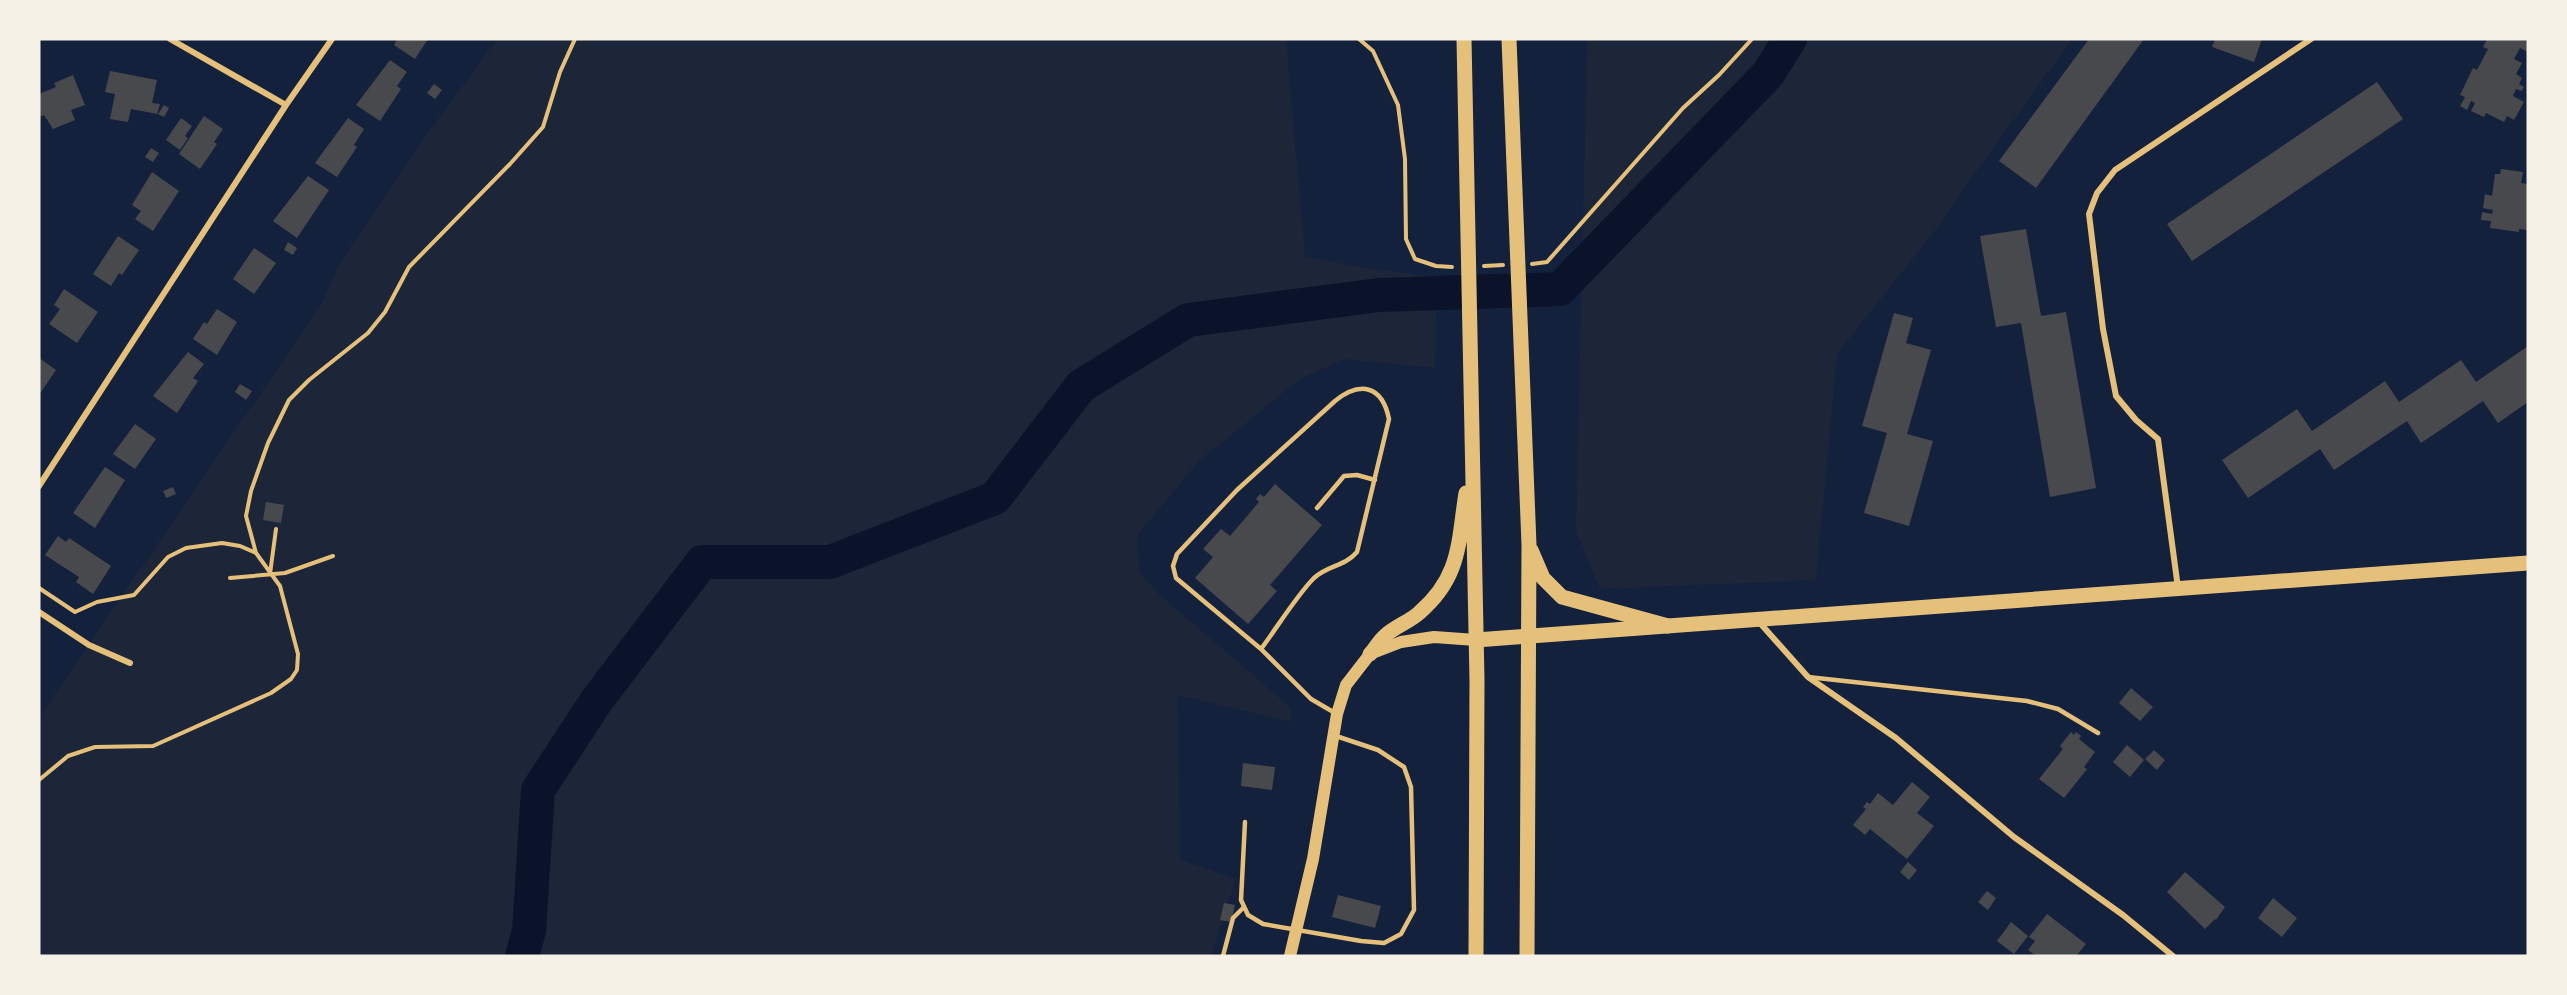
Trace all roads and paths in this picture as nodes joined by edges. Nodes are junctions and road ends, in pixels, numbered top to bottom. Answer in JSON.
{"nodes":[{"id":1,"x":170,"y":39,"type":"edge"},
{"id":2,"x":332,"y":39,"type":"edge"},
{"id":3,"x":575,"y":39,"type":"edge"},
{"id":4,"x":1464,"y":39,"type":"edge"},
{"id":5,"x":1509,"y":39,"type":"edge"},
{"id":6,"x":2300,"y":39,"type":"edge"},
{"id":7,"x":2311,"y":39,"type":"edge"},
{"id":8,"x":2298,"y":48,"type":"junction"},
{"id":9,"x":286,"y":105,"type":"junction"},
{"id":10,"x":1473,"y":451,"type":"junction"},
{"id":11,"x":1375,"y":480,"type":"junction"},
{"id":12,"x":39,"y":486,"type":"edge"},
{"id":13,"x":1317,"y":508,"type":"dead end"},
{"id":14,"x":276,"y":529,"type":"dead end"},
{"id":15,"x":1528,"y":545,"type":"junction"},
{"id":16,"x":256,"y":553,"type":"junction"},
{"id":17,"x":333,"y":556,"type":"dead end"},
{"id":18,"x":2528,"y":563,"type":"edge"},
{"id":19,"x":270,"y":574,"type":"junction"},
{"id":20,"x":230,"y":578,"type":"dead end"},
{"id":21,"x":39,"y":588,"type":"edge"},
{"id":22,"x":2178,"y":589,"type":"junction"},
{"id":23,"x":39,"y":612,"type":"edge"},
{"id":24,"x":1756,"y":619,"type":"junction"},
{"id":25,"x":1668,"y":626,"type":"junction"},
{"id":26,"x":1527,"y":636,"type":"junction"},
{"id":27,"x":1476,"y":640,"type":"junction"},
{"id":28,"x":1261,"y":650,"type":"junction"},
{"id":29,"x":1370,"y":654,"type":"junction"},
{"id":30,"x":130,"y":663,"type":"dead end"},
{"id":31,"x":1808,"y":677,"type":"junction"},
{"id":32,"x":1337,"y":714,"type":"junction"},
{"id":33,"x":2098,"y":733,"type":"dead end"},
{"id":34,"x":1335,"y":736,"type":"junction"},
{"id":35,"x":39,"y":780,"type":"edge"},
{"id":36,"x":1245,"y":822,"type":"dead end"},
{"id":37,"x":1244,"y":907,"type":"junction"},
{"id":38,"x":1297,"y":928,"type":"junction"},
{"id":39,"x":1223,"y":956,"type":"edge"},
{"id":40,"x":1290,"y":956,"type":"edge"},
{"id":41,"x":1476,"y":956,"type":"edge"},
{"id":42,"x":1527,"y":956,"type":"edge"},
{"id":43,"x":2173,"y":956,"type":"edge"}],
"edges":[{"from":1,"to":9,"type":"street"},
{"from":2,"to":9,"type":"street"},
{"from":3,"to":16,"type":"path"},
{"from":4,"to":10,"type":"main road"},
{"from":5,"to":15,"type":"main road"},
{"from":6,"to":8,"type":"street"},
{"from":7,"to":8,"type":"street"},
{"from":8,"to":22,"type":"street"},
{"from":9,"to":12,"type":"street"},
{"from":10,"to":27,"type":"main road"},
{"from":10,"to":29,"type":"main road"},
{"from":11,"to":13,"type":"lane"},
{"from":11,"to":28,"type":"lane"},
{"from":11,"to":28,"type":"lane"},
{"from":14,"to":19,"type":"path"},
{"from":15,"to":25,"type":"main road"},
{"from":15,"to":26,"type":"main road"},
{"from":16,"to":19,"type":"path"},
{"from":16,"to":21,"type":"path"},
{"from":17,"to":19,"type":"path"},
{"from":18,"to":22,"type":"main road"},
{"from":19,"to":20,"type":"path"},
{"from":19,"to":35,"type":"path"},
{"from":22,"to":24,"type":"main road"},
{"from":23,"to":30,"type":"street"},
{"from":24,"to":25,"type":"main road"},
{"from":24,"to":31,"type":"street"},
{"from":25,"to":26,"type":"main road"},
{"from":26,"to":27,"type":"main road"},
{"from":26,"to":42,"type":"main road"},
{"from":27,"to":29,"type":"main road"},
{"from":27,"to":41,"type":"main road"},
{"from":28,"to":32,"type":"lane"},
{"from":29,"to":32,"type":"main road"},
{"from":31,"to":33,"type":"lane"},
{"from":31,"to":43,"type":"street"},
{"from":32,"to":34,"type":"main road"},
{"from":34,"to":38,"type":"main road"},
{"from":34,"to":38,"type":"lane"},
{"from":36,"to":37,"type":"lane"},
{"from":37,"to":38,"type":"lane"},
{"from":37,"to":39,"type":"lane"},
{"from":38,"to":40,"type":"main road"}]}
